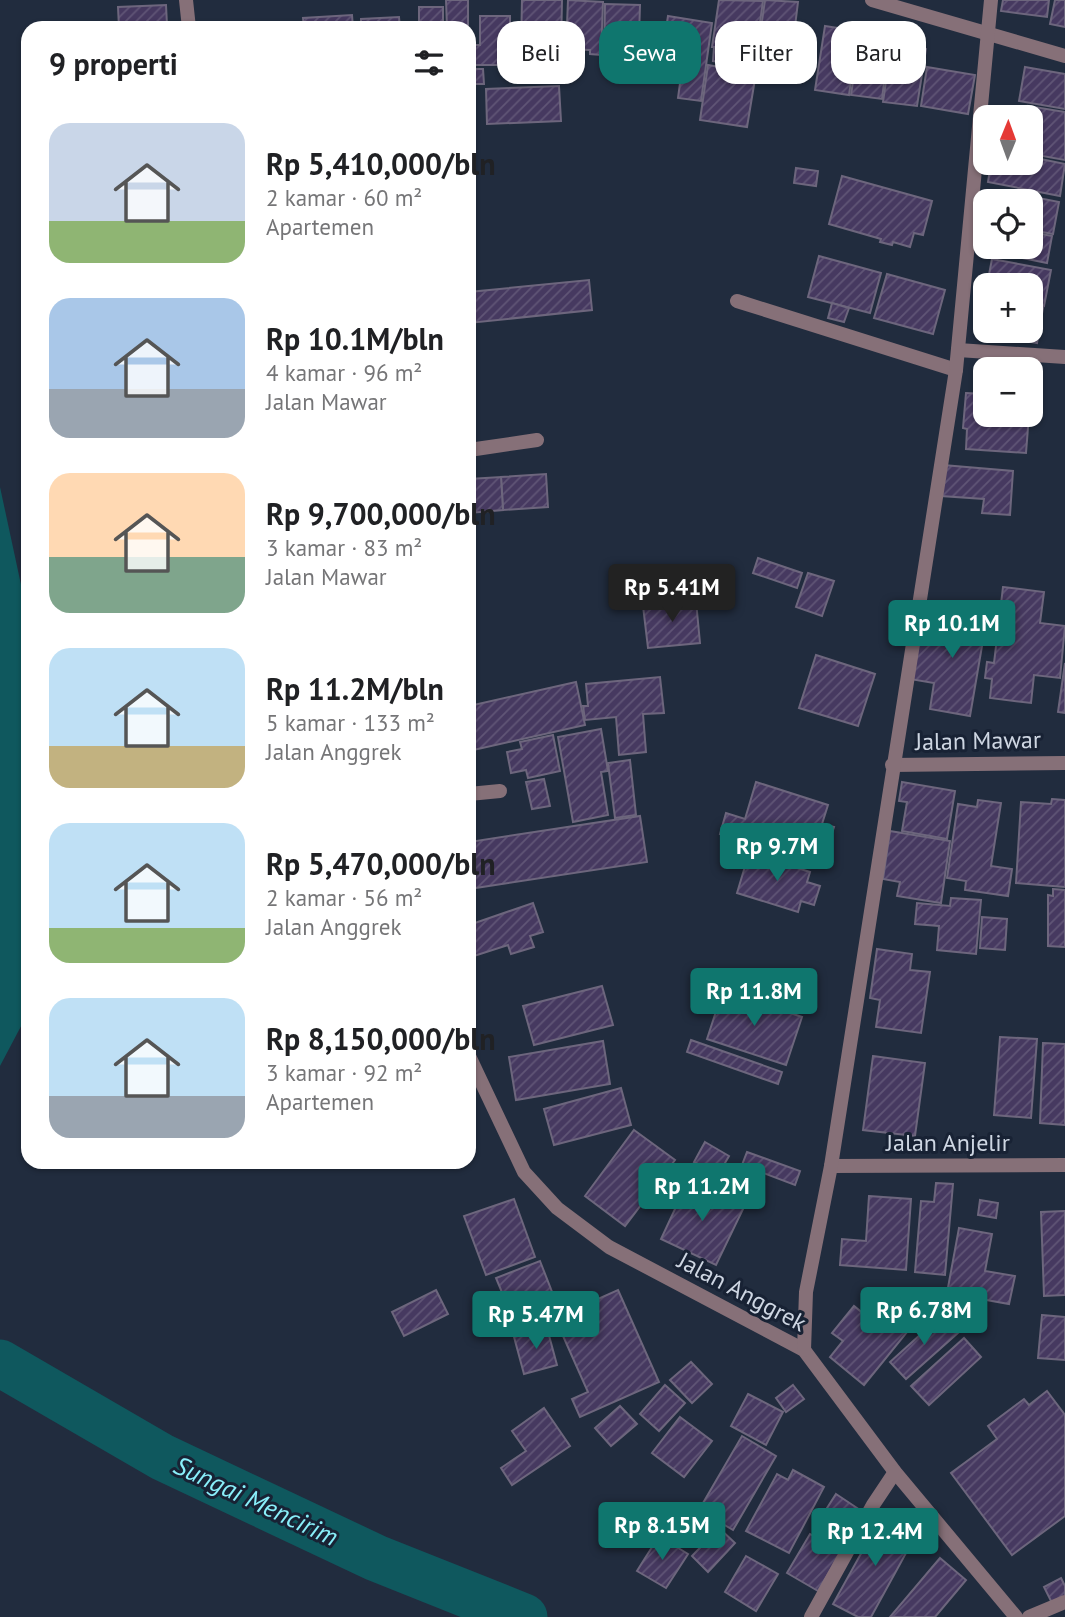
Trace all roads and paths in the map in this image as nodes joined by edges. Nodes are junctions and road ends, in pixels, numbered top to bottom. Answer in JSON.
{"nodes":[{"id":1,"x":186,"y":0,"type":"edge"},
{"id":2,"x":872,"y":0,"type":"edge"},
{"id":3,"x":991,"y":0,"type":"edge"},
{"id":4,"x":189,"y":21,"type":"edge"},
{"id":5,"x":987,"y":33,"type":"junction"},
{"id":6,"x":1065,"y":56,"type":"edge"},
{"id":7,"x":737,"y":301,"type":"dead end"},
{"id":8,"x":958,"y":350,"type":"junction"},
{"id":9,"x":1065,"y":357,"type":"edge"},
{"id":10,"x":956,"y":370,"type":"junction"},
{"id":11,"x":537,"y":440,"type":"dead end"},
{"id":12,"x":476,"y":449,"type":"edge"},
{"id":13,"x":1065,"y":763,"type":"edge"},
{"id":14,"x":892,"y":765,"type":"junction"},
{"id":15,"x":500,"y":791,"type":"dead end"},
{"id":16,"x":476,"y":793,"type":"edge"},
{"id":17,"x":476,"y":1071,"type":"edge"},
{"id":18,"x":1065,"y":1165,"type":"edge"},
{"id":19,"x":831,"y":1167,"type":"junction"},
{"id":20,"x":804,"y":1350,"type":"junction"},
{"id":21,"x":895,"y":1472,"type":"junction"},
{"id":22,"x":1065,"y":1602,"type":"edge"},
{"id":23,"x":811,"y":1617,"type":"edge"},
{"id":24,"x":1016,"y":1617,"type":"edge"},
{"id":25,"x":1029,"y":1617,"type":"edge"}],
"edges":[{"from":1,"to":4,"type":"street"},
{"from":2,"to":5,"type":"street"},
{"from":3,"to":5,"type":"street"},
{"from":5,"to":6,"type":"street"},
{"from":5,"to":8,"type":"street"},
{"from":7,"to":10,"type":"street"},
{"from":8,"to":9,"type":"street"},
{"from":8,"to":10,"type":"street"},
{"from":10,"to":14,"type":"street"},
{"from":11,"to":12,"type":"street"},
{"from":13,"to":14,"type":"street","name":"Jalan Mawar"},
{"from":14,"to":19,"type":"street"},
{"from":15,"to":16,"type":"street"},
{"from":17,"to":20,"type":"street","name":"Jalan Anggrek"},
{"from":18,"to":19,"type":"street","name":"Jalan Anjelir"},
{"from":19,"to":20,"type":"street"},
{"from":20,"to":21,"type":"street","name":"Jalan Anggrek"},
{"from":21,"to":23,"type":"street"},
{"from":21,"to":24,"type":"street","name":"Jalan Anggrek"},
{"from":22,"to":25,"type":"street"}]}
